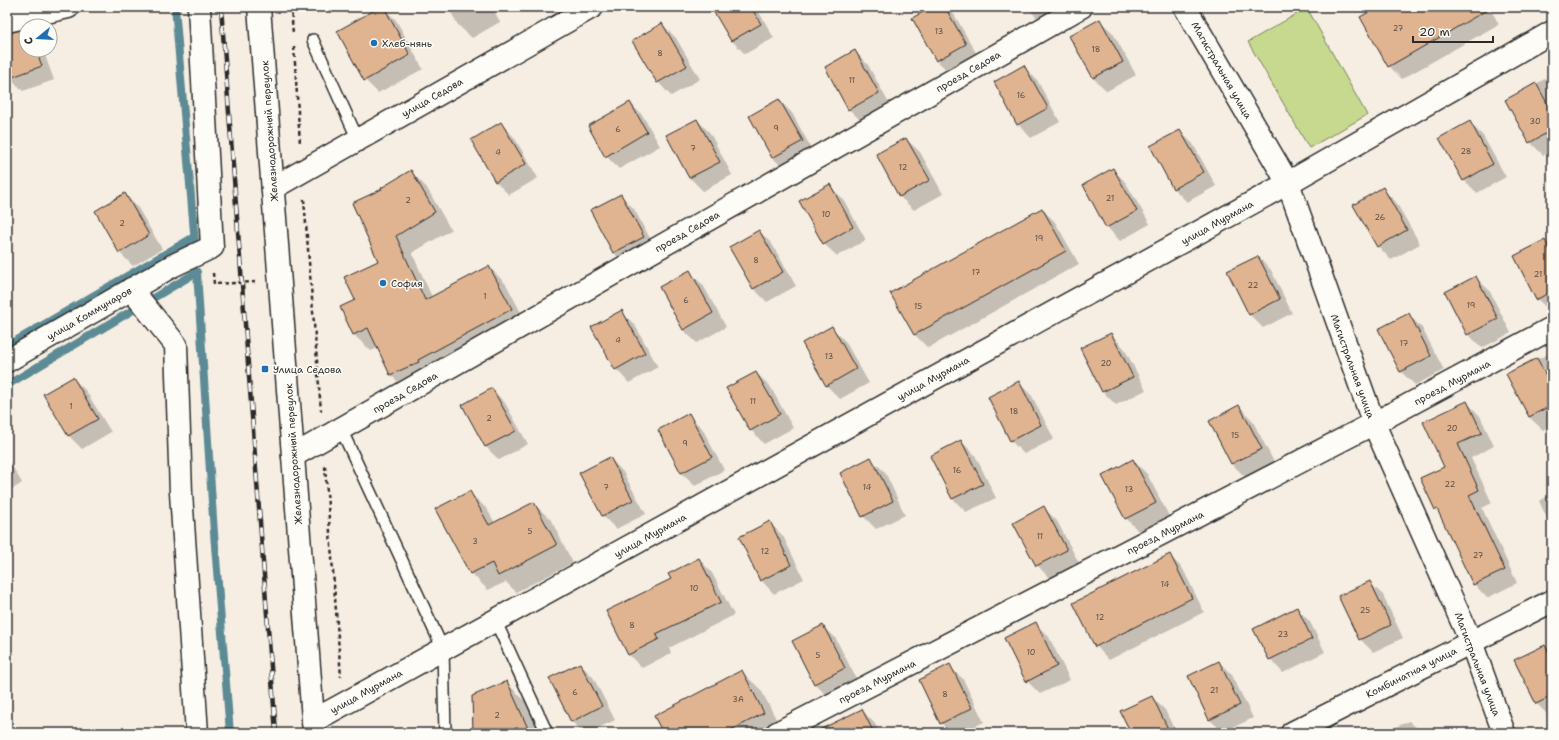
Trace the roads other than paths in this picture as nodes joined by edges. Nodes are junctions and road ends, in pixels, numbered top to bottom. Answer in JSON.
{"nodes":[{"id":1,"x":68,"y":7,"type":"edge"},
{"id":2,"x":199,"y":7,"type":"edge"},
{"id":3,"x":259,"y":7,"type":"edge"},
{"id":4,"x":592,"y":7,"type":"edge"},
{"id":5,"x":1081,"y":7,"type":"edge"},
{"id":6,"x":1185,"y":7,"type":"edge"},
{"id":7,"x":7,"y":21,"type":"edge"},
{"id":8,"x":1552,"y":32,"type":"edge"},
{"id":9,"x":313,"y":40,"type":"dead end"},
{"id":10,"x":358,"y":140,"type":"junction"},
{"id":11,"x":1288,"y":183,"type":"junction"},
{"id":12,"x":273,"y":188,"type":"junction"},
{"id":13,"x":131,"y":290,"type":"junction"},
{"id":14,"x":1552,"y":328,"type":"edge"},
{"id":15,"x":7,"y":361,"type":"edge"},
{"id":16,"x":1374,"y":424,"type":"junction"},
{"id":17,"x":332,"y":434,"type":"junction"},
{"id":18,"x":293,"y":456,"type":"junction"},
{"id":19,"x":1552,"y":601,"type":"edge"},
{"id":20,"x":495,"y":620,"type":"junction"},
{"id":21,"x":1471,"y":642,"type":"junction"},
{"id":22,"x":443,"y":649,"type":"junction"},
{"id":23,"x":313,"y":727,"type":"edge"},
{"id":24,"x":197,"y":733,"type":"edge"},
{"id":25,"x":445,"y":733,"type":"edge"},
{"id":26,"x":547,"y":733,"type":"edge"},
{"id":27,"x":777,"y":733,"type":"edge"},
{"id":28,"x":1292,"y":733,"type":"edge"},
{"id":29,"x":1504,"y":733,"type":"edge"}],
"edges":[{"from":1,"to":7,"type":"street"},
{"from":2,"to":13,"type":"street","name":"улица Коммунаров"},
{"from":3,"to":12,"type":"street","name":"Железнодорожный переулок"},
{"from":4,"to":10,"type":"street","name":"улица Седова"},
{"from":5,"to":17,"type":"street","name":"проезд Седова"},
{"from":6,"to":11,"type":"street","name":"Магистральная улица"},
{"from":8,"to":11,"type":"street","name":"улица Мурмана"},
{"from":9,"to":10,"type":"lane"},
{"from":10,"to":12,"type":"street","name":"улица Седова"},
{"from":11,"to":16,"type":"street","name":"Магистральная улица"},
{"from":11,"to":20,"type":"street","name":"улица Мурмана"},
{"from":12,"to":18,"type":"street","name":"Железнодорожный переулок"},
{"from":13,"to":15,"type":"street","name":"улица Коммунаров"},
{"from":13,"to":24,"type":"street"},
{"from":14,"to":16,"type":"street","name":"проезд Мурмана"},
{"from":16,"to":21,"type":"street","name":"Магистральная улица"},
{"from":16,"to":27,"type":"street","name":"проезд Мурмана"},
{"from":17,"to":18,"type":"street","name":"проезд Седова"},
{"from":17,"to":22,"type":"lane"},
{"from":18,"to":23,"type":"street","name":"Железнодорожный переулок"},
{"from":19,"to":21,"type":"street","name":"Комбинатная улица"},
{"from":20,"to":22,"type":"street","name":"улица Мурмана"},
{"from":20,"to":26,"type":"lane"},
{"from":21,"to":28,"type":"street","name":"Комбинатная улица"},
{"from":21,"to":29,"type":"street","name":"Магистральная улица"},
{"from":22,"to":23,"type":"street","name":"улица Мурмана"},
{"from":22,"to":25,"type":"lane"}]}
